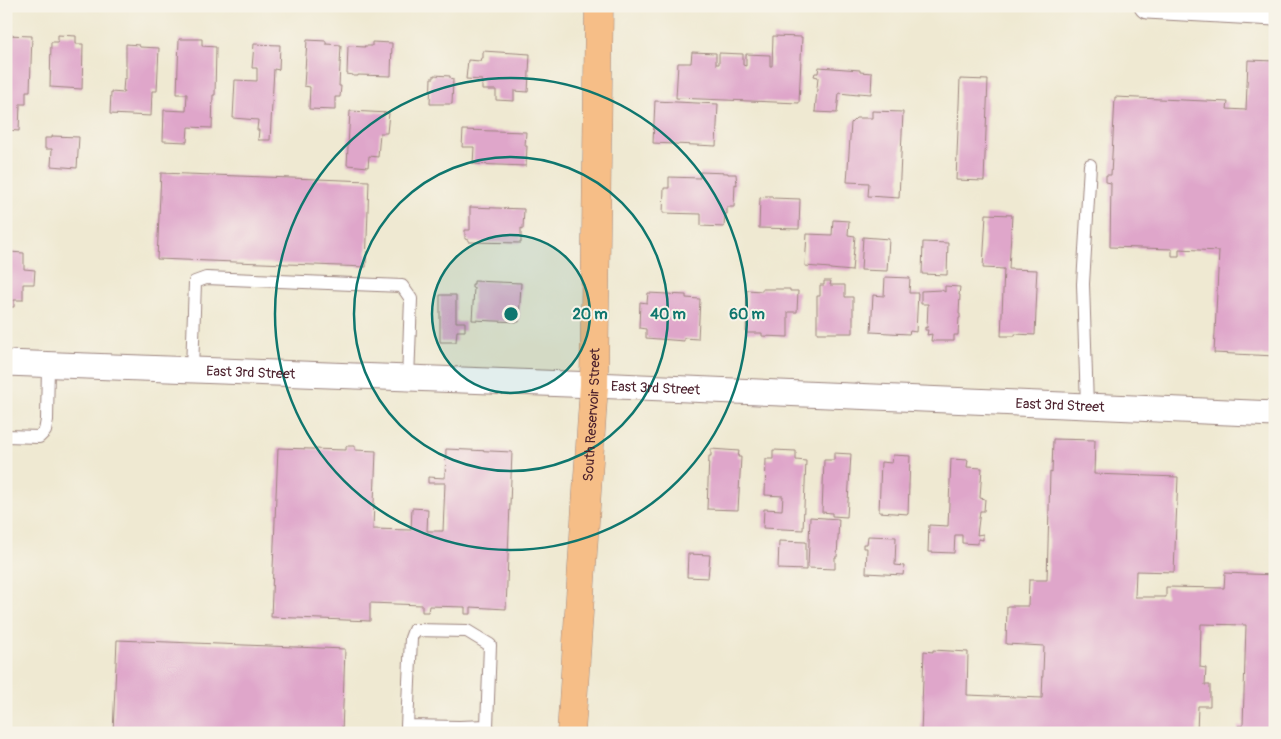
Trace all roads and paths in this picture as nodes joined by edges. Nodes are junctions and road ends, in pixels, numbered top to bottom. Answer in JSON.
{"nodes":[{"id":1,"x":599,"y":6,"type":"edge"},
{"id":2,"x":1147,"y":6,"type":"edge"},
{"id":3,"x":1275,"y":13,"type":"edge"},
{"id":4,"x":1090,"y":165,"type":"dead end"},
{"id":5,"x":6,"y":363,"type":"edge"},
{"id":6,"x":48,"y":365,"type":"junction"},
{"id":7,"x":192,"y":370,"type":"junction"},
{"id":8,"x":408,"y":378,"type":"junction"},
{"id":9,"x":594,"y":385,"type":"junction"},
{"id":10,"x":1087,"y":406,"type":"junction"},
{"id":11,"x":1275,"y":414,"type":"edge"},
{"id":12,"x":6,"y":436,"type":"edge"},
{"id":13,"x":459,"y":730,"type":"edge"},
{"id":14,"x":571,"y":733,"type":"edge"}],
"edges":[{"from":1,"to":9,"type":"main road","name":"South Reservoir Street"},
{"from":2,"to":3,"type":"street"},
{"from":4,"to":10,"type":"lane"},
{"from":5,"to":6,"type":"street","name":"East 3rd Street"},
{"from":6,"to":7,"type":"street","name":"East 3rd Street"},
{"from":6,"to":12,"type":"lane"},
{"from":7,"to":8,"type":"street","name":"East 3rd Street"},
{"from":7,"to":8,"type":"lane"},
{"from":8,"to":9,"type":"street","name":"East 3rd Street"},
{"from":9,"to":10,"type":"street","name":"East 3rd Street"},
{"from":9,"to":14,"type":"main road","name":"South Reservoir Street"},
{"from":10,"to":11,"type":"street","name":"East 3rd Street"},
{"from":13,"to":13,"type":"lane"}]}
